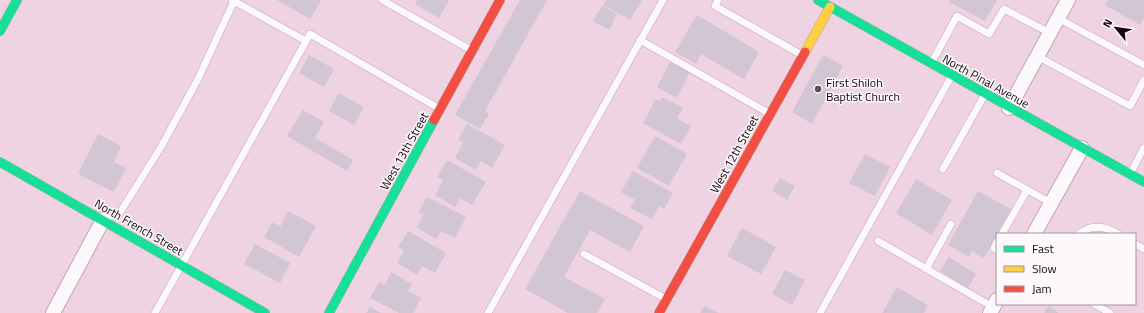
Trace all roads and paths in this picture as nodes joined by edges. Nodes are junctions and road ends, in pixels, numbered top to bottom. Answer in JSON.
{"nodes":[{"id":1,"x":16,"y":0,"type":"edge"},
{"id":2,"x":233,"y":0,"type":"edge"},
{"id":3,"x":382,"y":0,"type":"edge"},
{"id":4,"x":500,"y":0,"type":"edge"},
{"id":5,"x":663,"y":0,"type":"edge"},
{"id":6,"x":718,"y":0,"type":"edge"},
{"id":7,"x":818,"y":0,"type":"edge"},
{"id":8,"x":1068,"y":0,"type":"edge"},
{"id":9,"x":830,"y":7,"type":"junction"},
{"id":10,"x":1058,"y":18,"type":"junction"},
{"id":11,"x":0,"y":31,"type":"edge"},
{"id":12,"x":1050,"y":33,"type":"junction"},
{"id":13,"x":640,"y":40,"type":"junction"},
{"id":14,"x":306,"y":41,"type":"junction"},
{"id":15,"x":472,"y":51,"type":"junction"},
{"id":16,"x":803,"y":55,"type":"junction"},
{"id":17,"x":1037,"y":56,"type":"junction"},
{"id":18,"x":931,"y":64,"type":"junction"},
{"id":19,"x":1144,"y":65,"type":"edge"},
{"id":20,"x":952,"y":76,"type":"junction"},
{"id":21,"x":1144,"y":80,"type":"edge"},
{"id":22,"x":984,"y":94,"type":"junction"},
{"id":23,"x":1009,"y":108,"type":"junction"},
{"id":24,"x":440,"y":109,"type":"junction"},
{"id":25,"x":770,"y":114,"type":"junction"},
{"id":26,"x":1082,"y":148,"type":"junction"},
{"id":27,"x":1144,"y":148,"type":"edge"},
{"id":28,"x":0,"y":162,"type":"edge"},
{"id":29,"x":943,"y":169,"type":"dead end"},
{"id":30,"x":997,"y":173,"type":"dead end"},
{"id":31,"x":1130,"y":174,"type":"junction"},
{"id":32,"x":1144,"y":182,"type":"edge"},
{"id":33,"x":1027,"y":190,"type":"junction"},
{"id":34,"x":1051,"y":203,"type":"junction"},
{"id":35,"x":103,"y":220,"type":"junction"},
{"id":36,"x":951,"y":224,"type":"dead end"},
{"id":37,"x":1003,"y":233,"type":"edge"},
{"id":38,"x":1035,"y":233,"type":"edge"},
{"id":39,"x":1080,"y":233,"type":"edge"},
{"id":40,"x":1116,"y":233,"type":"edge"},
{"id":41,"x":878,"y":241,"type":"dead end"},
{"id":42,"x":584,"y":254,"type":"dead end"},
{"id":43,"x":181,"y":265,"type":"junction"},
{"id":44,"x":926,"y":269,"type":"junction"},
{"id":45,"x":667,"y":299,"type":"junction"},
{"id":46,"x":1096,"y":305,"type":"edge"},
{"id":47,"x":993,"y":307,"type":"edge"},
{"id":48,"x":53,"y":313,"type":"edge"},
{"id":49,"x":155,"y":313,"type":"edge"},
{"id":50,"x":265,"y":313,"type":"edge"},
{"id":51,"x":329,"y":313,"type":"edge"},
{"id":52,"x":488,"y":313,"type":"edge"},
{"id":53,"x":659,"y":313,"type":"edge"},
{"id":54,"x":820,"y":313,"type":"edge"},
{"id":55,"x":1110,"y":313,"type":"edge"}],
"edges":[{"from":1,"to":11,"type":"street"},
{"from":2,"to":14,"type":"lane"},
{"from":2,"to":35,"type":"lane"},
{"from":3,"to":15,"type":"lane"},
{"from":4,"to":15,"type":"street","name":"West 13th Street"},
{"from":5,"to":13,"type":"lane"},
{"from":6,"to":16,"type":"lane"},
{"from":7,"to":9,"type":"street","name":"North Pinal Avenue"},
{"from":8,"to":10,"type":"street"},
{"from":9,"to":16,"type":"street","name":"West 12th Street"},
{"from":9,"to":18,"type":"street","name":"North Pinal Avenue"},
{"from":10,"to":12,"type":"street"},
{"from":10,"to":19,"type":"lane"},
{"from":12,"to":17,"type":"street"},
{"from":12,"to":18,"type":"lane"},
{"from":13,"to":25,"type":"lane"},
{"from":13,"to":52,"type":"lane"},
{"from":14,"to":24,"type":"lane"},
{"from":14,"to":43,"type":"lane"},
{"from":15,"to":24,"type":"street","name":"West 13th Street"},
{"from":16,"to":25,"type":"street","name":"West 12th Street"},
{"from":17,"to":21,"type":"lane"},
{"from":17,"to":23,"type":"street"},
{"from":18,"to":20,"type":"street","name":"North Pinal Avenue"},
{"from":20,"to":22,"type":"street","name":"North Pinal Avenue"},
{"from":20,"to":54,"type":"lane"},
{"from":22,"to":23,"type":"street","name":"North Pinal Avenue"},
{"from":22,"to":29,"type":"lane"},
{"from":23,"to":26,"type":"street","name":"North Pinal Avenue"},
{"from":24,"to":51,"type":"street","name":"West 13th Street"},
{"from":25,"to":45,"type":"street","name":"West 12th Street"},
{"from":26,"to":31,"type":"street","name":"North Pinal Avenue"},
{"from":26,"to":34,"type":"street"},
{"from":27,"to":31,"type":"lane"},
{"from":28,"to":35,"type":"street","name":"North French Street"},
{"from":30,"to":33,"type":"lane"},
{"from":31,"to":32,"type":"street","name":"North Pinal Avenue"},
{"from":33,"to":34,"type":"lane"},
{"from":33,"to":37,"type":"lane"},
{"from":34,"to":38,"type":"street"},
{"from":35,"to":43,"type":"street","name":"North French Street"},
{"from":35,"to":48,"type":"street"},
{"from":36,"to":44,"type":"lane"},
{"from":39,"to":40,"type":"lane"},
{"from":41,"to":44,"type":"lane"},
{"from":42,"to":45,"type":"lane"},
{"from":43,"to":49,"type":"lane"},
{"from":43,"to":50,"type":"street","name":"North French Street"},
{"from":44,"to":47,"type":"lane"},
{"from":45,"to":53,"type":"street","name":"West 12th Street"},
{"from":46,"to":55,"type":"lane"}]}
